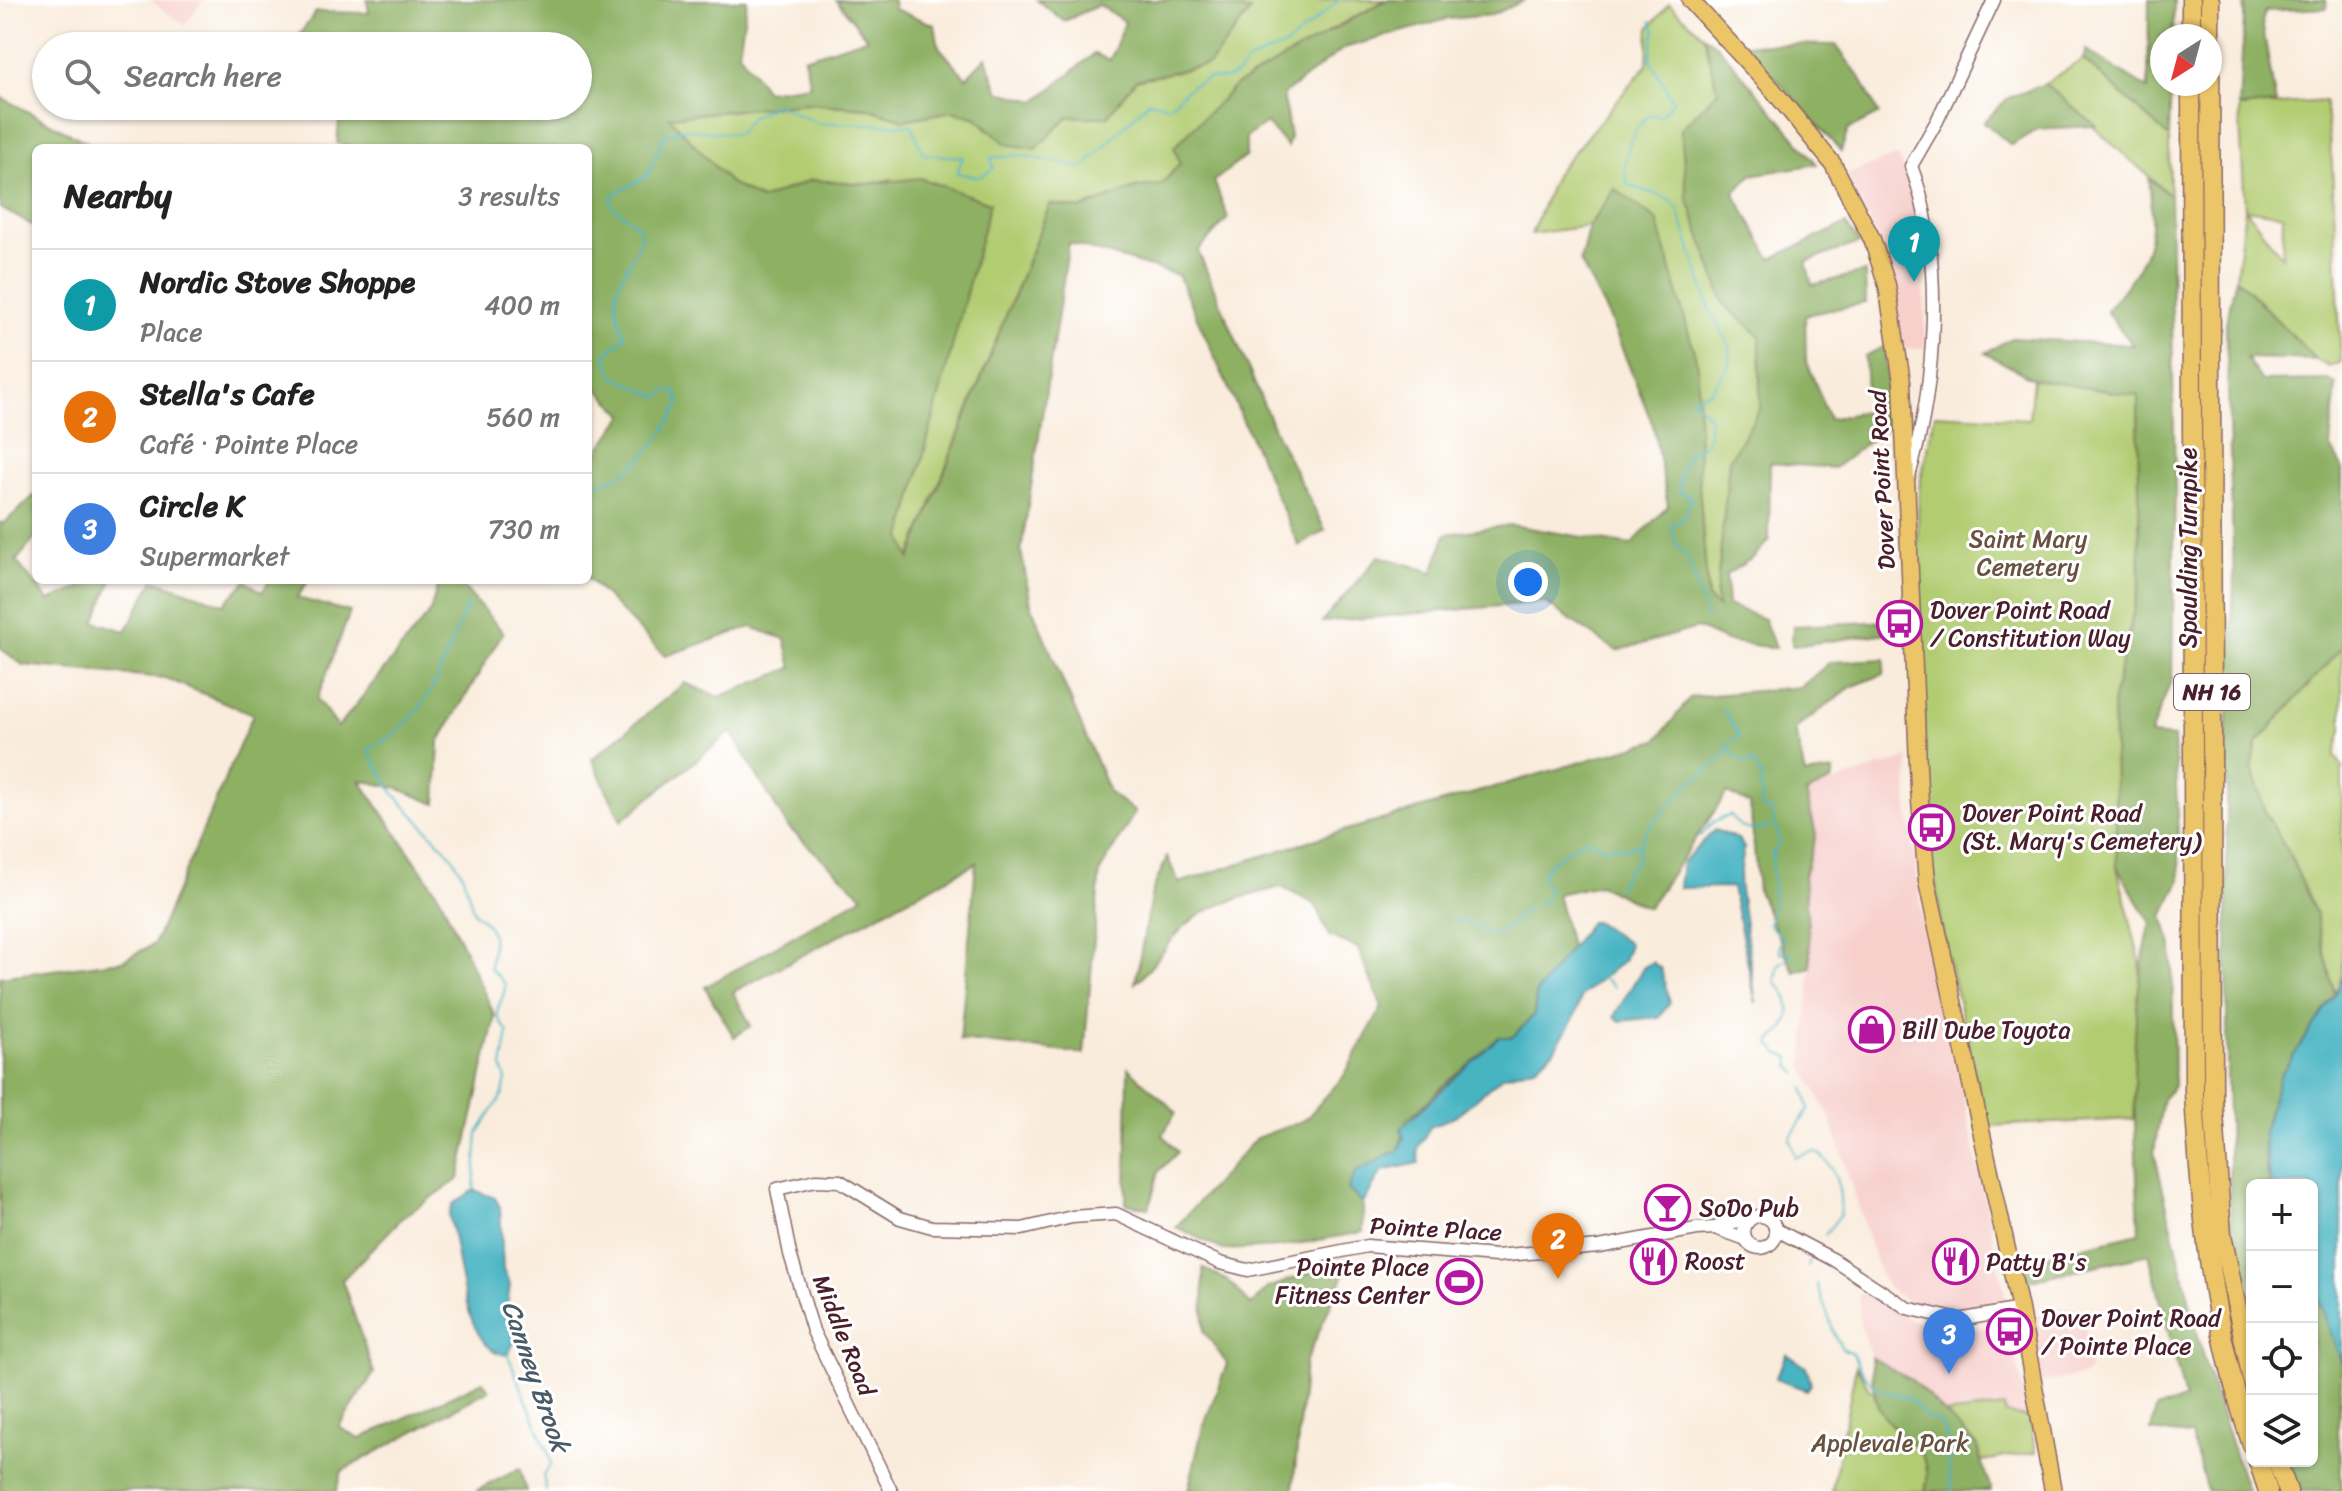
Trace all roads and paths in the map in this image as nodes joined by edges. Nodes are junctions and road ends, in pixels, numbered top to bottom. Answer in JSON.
{"nodes":[{"id":1,"x":1690,"y":0,"type":"edge"},
{"id":2,"x":1994,"y":0,"type":"edge"},
{"id":3,"x":2191,"y":0,"type":"edge"},
{"id":4,"x":2210,"y":0,"type":"edge"},
{"id":5,"x":2191,"y":24,"type":"edge"},
{"id":6,"x":2191,"y":96,"type":"edge"},
{"id":7,"x":1908,"y":480,"type":"junction"},
{"id":8,"x":777,"y":1189,"type":"joint"},
{"id":9,"x":1749,"y":1220,"type":"junction"},
{"id":10,"x":1715,"y":1228,"type":"junction"},
{"id":11,"x":1775,"y":1229,"type":"junction"},
{"id":12,"x":1746,"y":1239,"type":"junction"},
{"id":13,"x":1770,"y":1244,"type":"junction"},
{"id":14,"x":1807,"y":1246,"type":"junction"},
{"id":15,"x":2020,"y":1309,"type":"junction"},
{"id":16,"x":2246,"y":1351,"type":"edge"},
{"id":17,"x":2246,"y":1424,"type":"edge"},
{"id":18,"x":2260,"y":1467,"type":"edge"},
{"id":19,"x":2279,"y":1467,"type":"edge"},
{"id":20,"x":891,"y":1491,"type":"edge"},
{"id":21,"x":2053,"y":1491,"type":"edge"},
{"id":22,"x":2268,"y":1491,"type":"edge"},
{"id":23,"x":2288,"y":1491,"type":"edge"}],
"edges":[{"from":1,"to":7,"type":"main road","name":"Dover Point Road"},
{"from":2,"to":7,"type":"street"},
{"from":3,"to":5,"type":"highway"},
{"from":4,"to":16,"type":"highway","name":"Spaulding Turnpike","number":"NH 16"},
{"from":6,"to":17,"type":"highway","name":"Spaulding Turnpike","number":"NH 16"},
{"from":7,"to":15,"type":"main road","name":"Dover Point Road"},
{"from":8,"to":10,"type":"street","name":"Pointe Place"},
{"from":8,"to":20,"type":"street","name":"Middle Road"},
{"from":9,"to":10,"type":"street","name":"Pointe Place"},
{"from":9,"to":11,"type":"street"},
{"from":9,"to":12,"type":"street"},
{"from":10,"to":12,"type":"street","name":"Pointe Place"},
{"from":11,"to":13,"type":"street"},
{"from":11,"to":14,"type":"street"},
{"from":12,"to":13,"type":"street"},
{"from":13,"to":14,"type":"street"},
{"from":14,"to":15,"type":"street"},
{"from":15,"to":21,"type":"main road","name":"Dover Point Road"},
{"from":18,"to":22,"type":"highway"},
{"from":19,"to":23,"type":"highway"}]}
